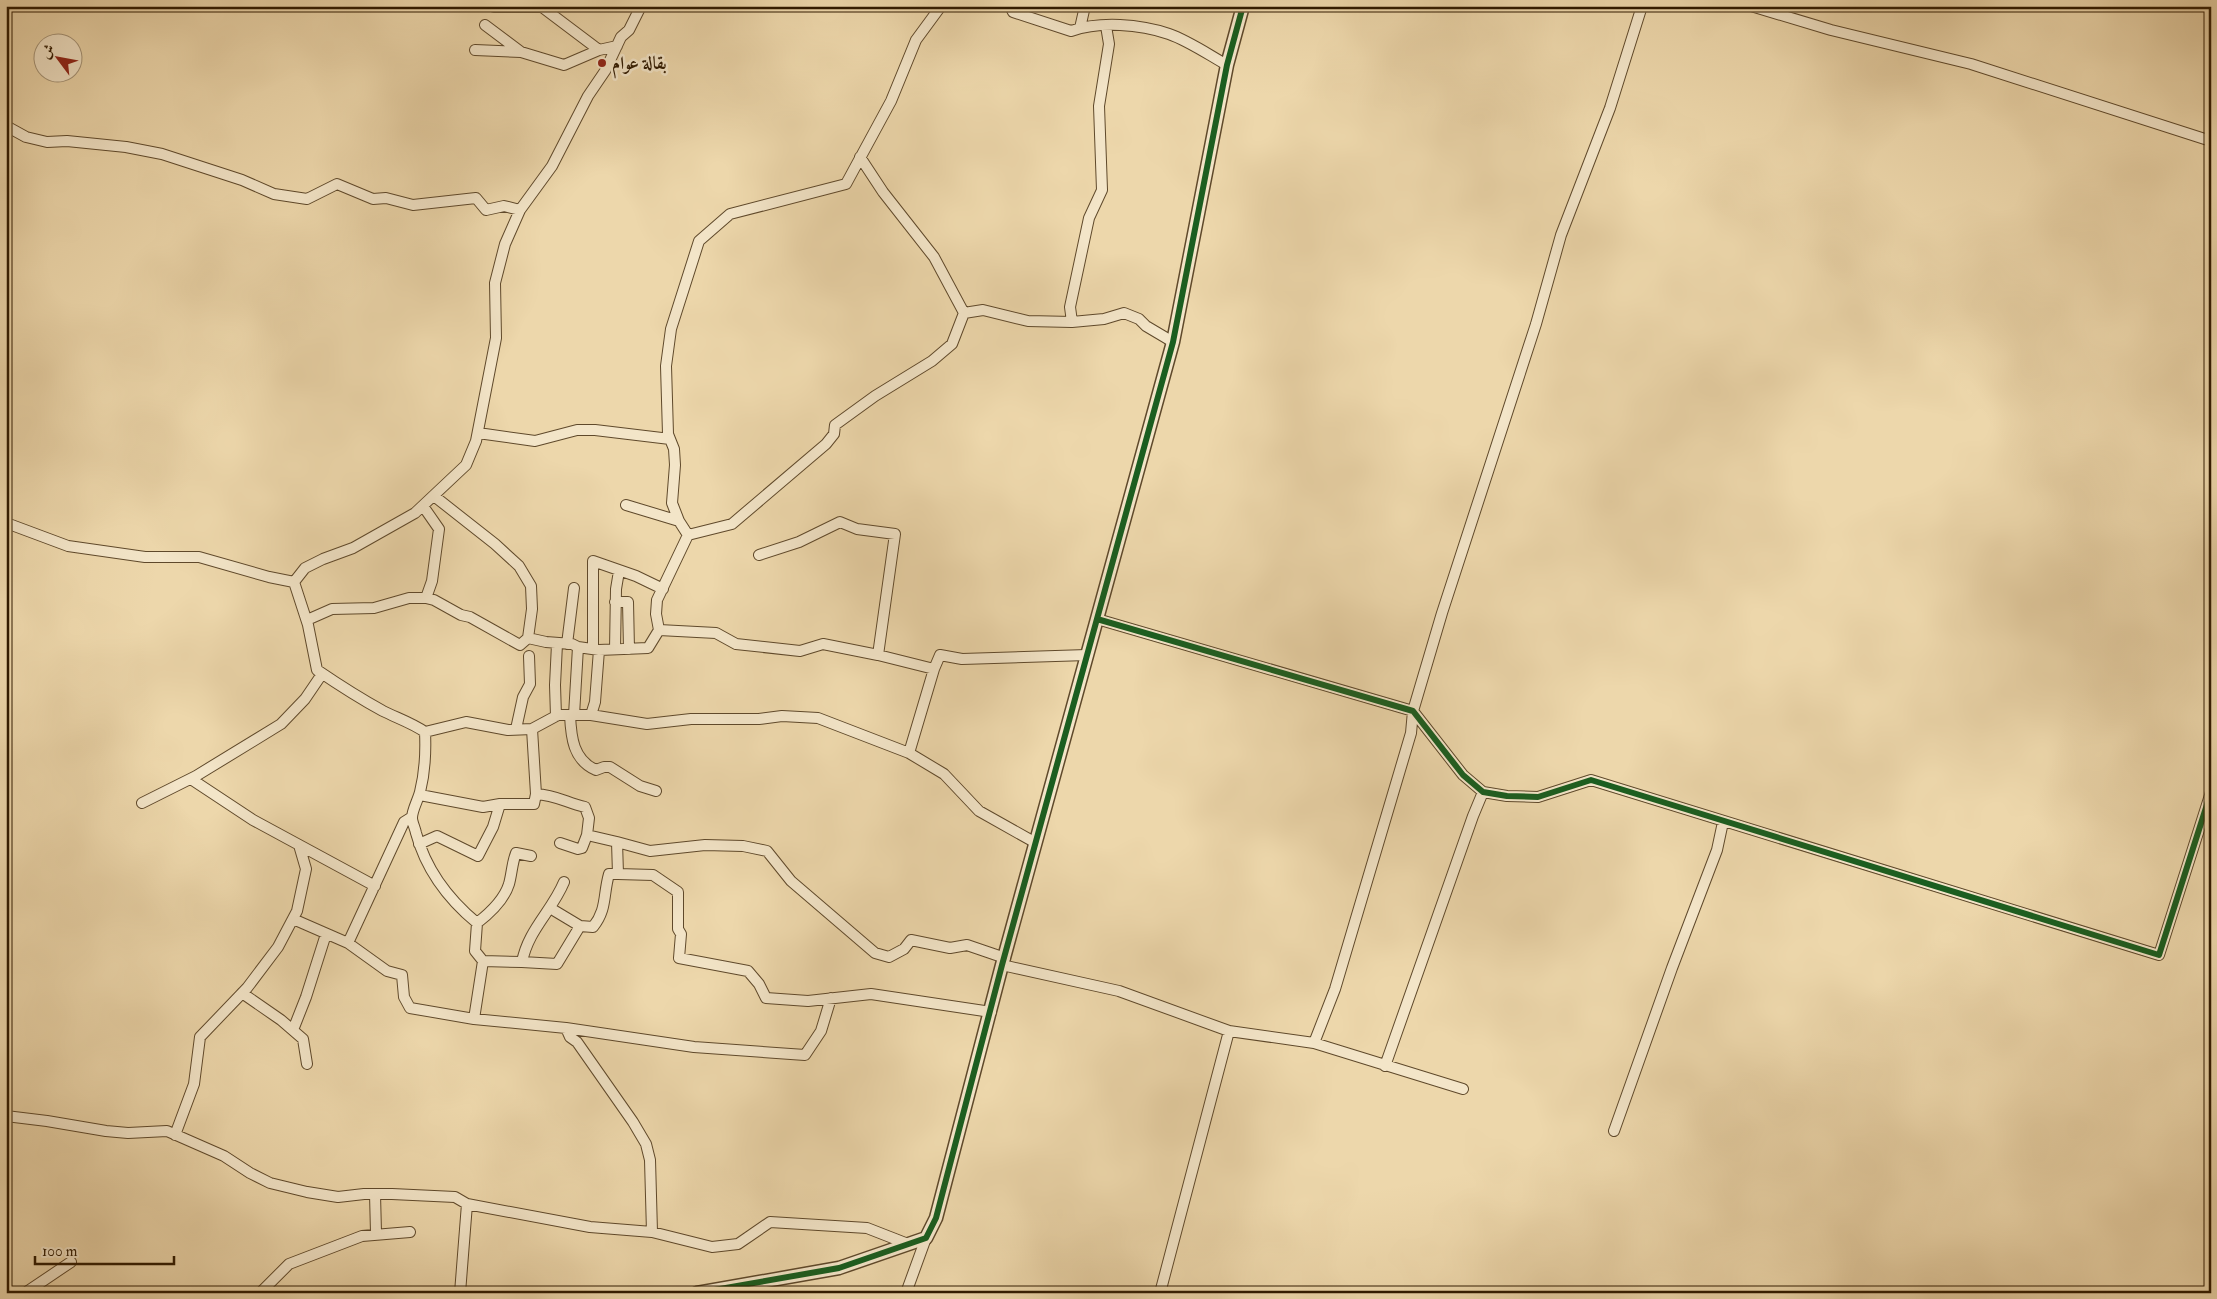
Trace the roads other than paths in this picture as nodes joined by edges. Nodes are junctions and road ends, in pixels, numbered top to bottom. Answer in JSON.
{"nodes":[{"id":1,"x":641,"y":6,"type":"edge"},
{"id":2,"x":941,"y":6,"type":"edge"},
{"id":3,"x":1010,"y":6,"type":"edge"},
{"id":4,"x":1085,"y":6,"type":"edge"},
{"id":5,"x":1243,"y":6,"type":"edge"},
{"id":6,"x":1642,"y":6,"type":"edge"},
{"id":7,"x":1751,"y":6,"type":"edge"},
{"id":8,"x":494,"y":7,"type":"edge"},
{"id":9,"x":485,"y":25,"type":"dead end"},
{"id":10,"x":1106,"y":26,"type":"junction"},
{"id":11,"x":1080,"y":28,"type":"junction"},
{"id":12,"x":617,"y":46,"type":"junction"},
{"id":13,"x":475,"y":50,"type":"dead end"},
{"id":14,"x":598,"y":50,"type":"junction"},
{"id":15,"x":521,"y":52,"type":"junction"},
{"id":16,"x":1227,"y":65,"type":"junction"},
{"id":17,"x":6,"y":126,"type":"edge"},
{"id":18,"x":2211,"y":141,"type":"edge"},
{"id":19,"x":860,"y":157,"type":"junction"},
{"id":20,"x":520,"y":210,"type":"junction"},
{"id":21,"x":964,"y":313,"type":"junction"},
{"id":22,"x":1072,"y":322,"type":"junction"},
{"id":23,"x":1174,"y":342,"type":"junction"},
{"id":24,"x":478,"y":433,"type":"junction"},
{"id":25,"x":670,"y":439,"type":"junction"},
{"id":26,"x":434,"y":496,"type":"junction"},
{"id":27,"x":626,"y":505,"type":"dead end"},
{"id":28,"x":423,"y":506,"type":"junction"},
{"id":29,"x":679,"y":521,"type":"junction"},
{"id":30,"x":6,"y":525,"type":"edge"},
{"id":31,"x":688,"y":535,"type":"junction"},
{"id":32,"x":759,"y":556,"type":"dead end"},
{"id":33,"x":619,"y":571,"type":"junction"},
{"id":34,"x":294,"y":582,"type":"junction"},
{"id":35,"x":574,"y":588,"type":"dead end"},
{"id":36,"x":663,"y":589,"type":"junction"},
{"id":37,"x":426,"y":598,"type":"junction"},
{"id":38,"x":615,"y":602,"type":"junction"},
{"id":39,"x":1097,"y":619,"type":"junction"},
{"id":40,"x":307,"y":620,"type":"junction"},
{"id":41,"x":659,"y":630,"type":"junction"},
{"id":42,"x":528,"y":638,"type":"junction"},
{"id":43,"x":562,"y":644,"type":"junction"},
{"id":44,"x":578,"y":647,"type":"junction"},
{"id":45,"x":596,"y":649,"type":"junction"},
{"id":46,"x":615,"y":649,"type":"junction"},
{"id":47,"x":629,"y":649,"type":"junction"},
{"id":48,"x":878,"y":654,"type":"junction"},
{"id":49,"x":1087,"y":655,"type":"junction"},
{"id":50,"x":529,"y":656,"type":"dead end"},
{"id":51,"x":934,"y":669,"type":"junction"},
{"id":52,"x":322,"y":674,"type":"junction"},
{"id":53,"x":1413,"y":711,"type":"junction"},
{"id":54,"x":591,"y":714,"type":"junction"},
{"id":55,"x":572,"y":715,"type":"junction"},
{"id":56,"x":556,"y":716,"type":"junction"},
{"id":57,"x":532,"y":729,"type":"junction"},
{"id":58,"x":516,"y":730,"type":"junction"},
{"id":59,"x":425,"y":732,"type":"junction"},
{"id":60,"x":909,"y":753,"type":"junction"},
{"id":61,"x":191,"y":779,"type":"junction"},
{"id":62,"x":656,"y":791,"type":"dead end"},
{"id":63,"x":1484,"y":792,"type":"junction"},
{"id":64,"x":2211,"y":792,"type":"edge"},
{"id":65,"x":536,"y":794,"type":"junction"},
{"id":66,"x":420,"y":795,"type":"junction"},
{"id":67,"x":142,"y":803,"type":"dead end"},
{"id":68,"x":500,"y":804,"type":"junction"},
{"id":69,"x":412,"y":817,"type":"junction"},
{"id":70,"x":1723,"y":822,"type":"junction"},
{"id":71,"x":586,"y":835,"type":"junction"},
{"id":72,"x":617,"y":842,"type":"junction"},
{"id":73,"x":560,"y":843,"type":"dead end"},
{"id":74,"x":1036,"y":843,"type":"junction"},
{"id":75,"x":419,"y":844,"type":"junction"},
{"id":76,"x":298,"y":845,"type":"junction"},
{"id":77,"x":531,"y":856,"type":"dead end"},
{"id":78,"x":618,"y":874,"type":"junction"},
{"id":79,"x":564,"y":882,"type":"dead end"},
{"id":80,"x":375,"y":886,"type":"junction"},
{"id":81,"x":550,"y":908,"type":"junction"},
{"id":82,"x":293,"y":919,"type":"junction"},
{"id":83,"x":477,"y":923,"type":"junction"},
{"id":84,"x":580,"y":926,"type":"junction"},
{"id":85,"x":326,"y":934,"type":"junction"},
{"id":86,"x":348,"y":943,"type":"junction"},
{"id":87,"x":484,"y":962,"type":"junction"},
{"id":88,"x":522,"y":962,"type":"junction"},
{"id":89,"x":1003,"y":962,"type":"junction"},
{"id":90,"x":242,"y":993,"type":"junction"},
{"id":91,"x":831,"y":998,"type":"junction"},
{"id":92,"x":991,"y":1012,"type":"junction"},
{"id":93,"x":474,"y":1019,"type":"junction"},
{"id":94,"x":566,"y":1028,"type":"junction"},
{"id":95,"x":293,"y":1030,"type":"junction"},
{"id":96,"x":1230,"y":1031,"type":"junction"},
{"id":97,"x":1314,"y":1043,"type":"junction"},
{"id":98,"x":307,"y":1064,"type":"dead end"},
{"id":99,"x":1385,"y":1066,"type":"junction"},
{"id":100,"x":1463,"y":1089,"type":"dead end"},
{"id":101,"x":6,"y":1116,"type":"edge"},
{"id":102,"x":1614,"y":1131,"type":"dead end"},
{"id":103,"x":175,"y":1135,"type":"junction"},
{"id":104,"x":375,"y":1194,"type":"junction"},
{"id":105,"x":467,"y":1204,"type":"junction"},
{"id":106,"x":410,"y":1232,"type":"dead end"},
{"id":107,"x":652,"y":1232,"type":"junction"},
{"id":108,"x":376,"y":1234,"type":"junction"},
{"id":109,"x":926,"y":1238,"type":"junction"},
{"id":110,"x":908,"y":1244,"type":"junction"},
{"id":111,"x":71,"y":1262,"type":"dead end"},
{"id":112,"x":26,"y":1293,"type":"edge"},
{"id":113,"x":260,"y":1293,"type":"edge"},
{"id":114,"x":460,"y":1293,"type":"edge"},
{"id":115,"x":697,"y":1293,"type":"edge"},
{"id":116,"x":906,"y":1293,"type":"edge"},
{"id":117,"x":1160,"y":1293,"type":"edge"}],
"edges":[{"from":1,"to":12,"type":"street"},
{"from":2,"to":19,"type":"street"},
{"from":3,"to":11,"type":"street"},
{"from":4,"to":11,"type":"street"},
{"from":5,"to":16,"type":"street"},
{"from":6,"to":53,"type":"street"},
{"from":7,"to":18,"type":"street"},
{"from":8,"to":14,"type":"street"},
{"from":9,"to":15,"type":"street"},
{"from":10,"to":11,"type":"street"},
{"from":10,"to":16,"type":"street"},
{"from":10,"to":22,"type":"street"},
{"from":12,"to":14,"type":"street"},
{"from":12,"to":20,"type":"street"},
{"from":13,"to":15,"type":"street"},
{"from":14,"to":15,"type":"street"},
{"from":16,"to":23,"type":"street"},
{"from":17,"to":20,"type":"street"},
{"from":19,"to":21,"type":"street"},
{"from":19,"to":25,"type":"street"},
{"from":20,"to":24,"type":"street"},
{"from":21,"to":22,"type":"street"},
{"from":21,"to":31,"type":"street"},
{"from":22,"to":23,"type":"street"},
{"from":23,"to":39,"type":"street"},
{"from":24,"to":25,"type":"street"},
{"from":24,"to":26,"type":"street"},
{"from":25,"to":29,"type":"street"},
{"from":26,"to":28,"type":"street"},
{"from":26,"to":42,"type":"street"},
{"from":27,"to":29,"type":"street"},
{"from":28,"to":34,"type":"street"},
{"from":28,"to":37,"type":"street"},
{"from":29,"to":31,"type":"street"},
{"from":30,"to":34,"type":"street"},
{"from":31,"to":36,"type":"street"},
{"from":32,"to":48,"type":"street"},
{"from":33,"to":36,"type":"street"},
{"from":33,"to":38,"type":"street"},
{"from":33,"to":45,"type":"street"},
{"from":34,"to":40,"type":"street"},
{"from":35,"to":43,"type":"street"},
{"from":36,"to":41,"type":"street"},
{"from":37,"to":40,"type":"street"},
{"from":37,"to":42,"type":"street"},
{"from":38,"to":46,"type":"street"},
{"from":38,"to":47,"type":"street"},
{"from":39,"to":49,"type":"street"},
{"from":39,"to":53,"type":"street"},
{"from":40,"to":52,"type":"street"},
{"from":41,"to":47,"type":"street"},
{"from":41,"to":48,"type":"street"},
{"from":42,"to":43,"type":"street"},
{"from":43,"to":44,"type":"street"},
{"from":43,"to":56,"type":"street"},
{"from":44,"to":45,"type":"street"},
{"from":44,"to":55,"type":"street"},
{"from":45,"to":46,"type":"street"},
{"from":45,"to":54,"type":"street"},
{"from":46,"to":47,"type":"street"},
{"from":48,"to":51,"type":"street"},
{"from":49,"to":51,"type":"street"},
{"from":49,"to":74,"type":"street"},
{"from":50,"to":58,"type":"street"},
{"from":51,"to":60,"type":"street"},
{"from":52,"to":59,"type":"street"},
{"from":52,"to":61,"type":"street"},
{"from":53,"to":63,"type":"street"},
{"from":53,"to":97,"type":"street"},
{"from":54,"to":55,"type":"street"},
{"from":54,"to":60,"type":"street"},
{"from":55,"to":56,"type":"street"},
{"from":55,"to":62,"type":"street"},
{"from":56,"to":57,"type":"street"},
{"from":57,"to":58,"type":"street"},
{"from":57,"to":65,"type":"street"},
{"from":58,"to":59,"type":"street"},
{"from":59,"to":66,"type":"street"},
{"from":60,"to":74,"type":"street"},
{"from":61,"to":67,"type":"street"},
{"from":61,"to":76,"type":"street"},
{"from":63,"to":70,"type":"street"},
{"from":63,"to":99,"type":"street"},
{"from":64,"to":70,"type":"street"},
{"from":65,"to":68,"type":"street"},
{"from":65,"to":71,"type":"street"},
{"from":66,"to":68,"type":"street"},
{"from":66,"to":69,"type":"street"},
{"from":68,"to":75,"type":"street"},
{"from":69,"to":75,"type":"street"},
{"from":69,"to":80,"type":"street"},
{"from":70,"to":102,"type":"street"},
{"from":71,"to":72,"type":"street"},
{"from":71,"to":73,"type":"street"},
{"from":72,"to":78,"type":"street"},
{"from":72,"to":89,"type":"street"},
{"from":74,"to":89,"type":"street"},
{"from":75,"to":83,"type":"street"},
{"from":76,"to":80,"type":"street"},
{"from":76,"to":82,"type":"street"},
{"from":77,"to":83,"type":"street"},
{"from":78,"to":84,"type":"street"},
{"from":78,"to":91,"type":"street"},
{"from":79,"to":81,"type":"street"},
{"from":80,"to":86,"type":"street"},
{"from":81,"to":84,"type":"street"},
{"from":81,"to":88,"type":"street"},
{"from":82,"to":85,"type":"street"},
{"from":82,"to":90,"type":"street"},
{"from":83,"to":87,"type":"street"},
{"from":84,"to":88,"type":"street"},
{"from":85,"to":86,"type":"street"},
{"from":85,"to":95,"type":"street"},
{"from":86,"to":93,"type":"street"},
{"from":87,"to":88,"type":"street"},
{"from":87,"to":93,"type":"street"},
{"from":89,"to":92,"type":"street"},
{"from":89,"to":96,"type":"street"},
{"from":90,"to":95,"type":"street"},
{"from":90,"to":103,"type":"street"},
{"from":91,"to":92,"type":"street"},
{"from":91,"to":94,"type":"street"},
{"from":92,"to":109,"type":"street"},
{"from":93,"to":94,"type":"street"},
{"from":94,"to":107,"type":"street"},
{"from":95,"to":98,"type":"street"},
{"from":96,"to":97,"type":"street"},
{"from":96,"to":117,"type":"street"},
{"from":97,"to":99,"type":"street"},
{"from":99,"to":100,"type":"street"},
{"from":101,"to":103,"type":"street"},
{"from":103,"to":104,"type":"street"},
{"from":104,"to":105,"type":"street"},
{"from":104,"to":108,"type":"street"},
{"from":105,"to":107,"type":"street"},
{"from":105,"to":114,"type":"street"},
{"from":106,"to":108,"type":"street"},
{"from":107,"to":110,"type":"street"},
{"from":108,"to":113,"type":"street"},
{"from":109,"to":110,"type":"street"},
{"from":109,"to":116,"type":"street"},
{"from":110,"to":115,"type":"street"},
{"from":111,"to":112,"type":"street"}]}
